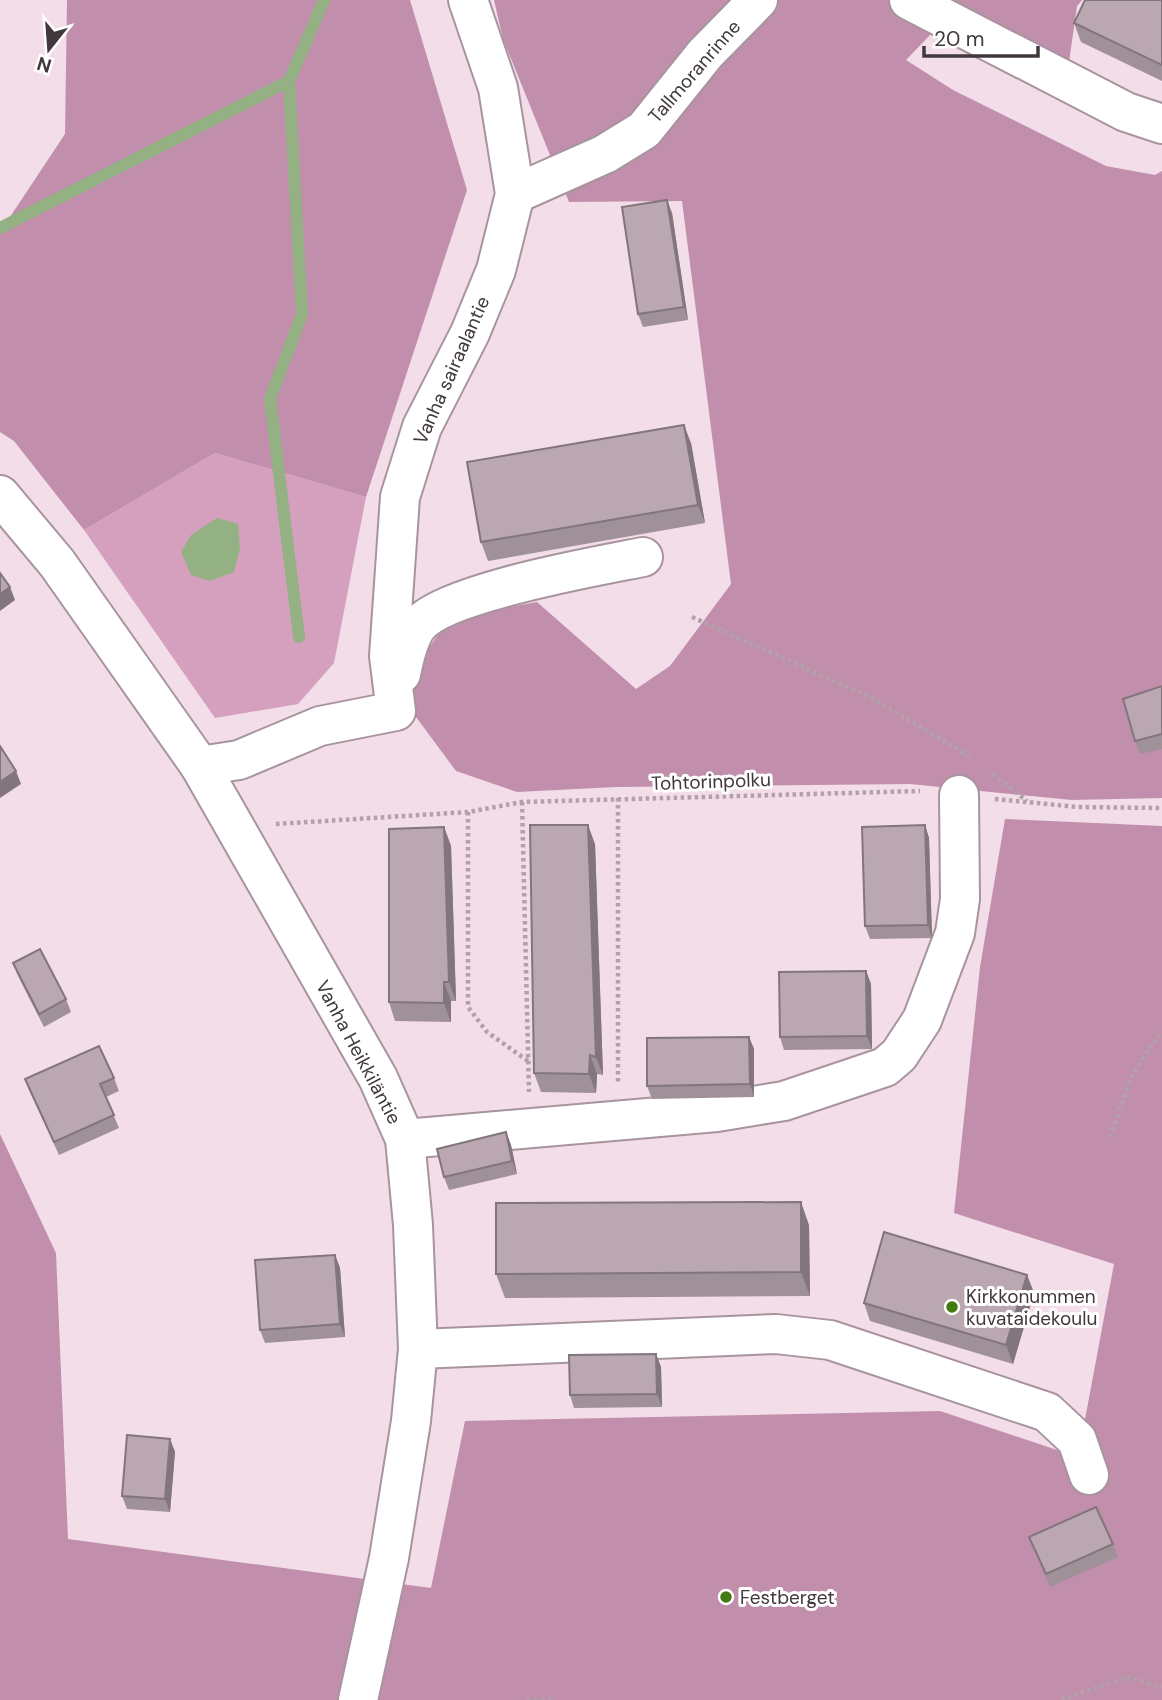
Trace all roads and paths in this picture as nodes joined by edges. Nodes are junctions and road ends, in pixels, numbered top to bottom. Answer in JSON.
{"nodes":[{"id":1,"x":468,"y":0,"type":"edge"},
{"id":2,"x":758,"y":0,"type":"edge"},
{"id":3,"x":909,"y":0,"type":"edge"},
{"id":4,"x":1162,"y":124,"type":"edge"},
{"id":5,"x":515,"y":194,"type":"junction"},
{"id":6,"x":0,"y":495,"type":"edge"},
{"id":7,"x":643,"y":557,"type":"dead end"},
{"id":8,"x":692,"y":617,"type":"dead end"},
{"id":9,"x":396,"y":710,"type":"junction"},
{"id":10,"x":972,"y":757,"type":"dead end"},
{"id":11,"x":200,"y":766,"type":"junction"},
{"id":12,"x":991,"y":772,"type":"dead end"},
{"id":13,"x":958,"y":795,"type":"junction"},
{"id":14,"x":618,"y":798,"type":"junction"},
{"id":15,"x":522,"y":802,"type":"junction"},
{"id":16,"x":1029,"y":802,"type":"junction"},
{"id":17,"x":1162,"y":808,"type":"edge"},
{"id":18,"x":468,"y":812,"type":"junction"},
{"id":19,"x":261,"y":824,"type":"dead end"},
{"id":20,"x":1162,"y":1031,"type":"edge"},
{"id":21,"x":529,"y":1061,"type":"junction"},
{"id":22,"x":619,"y":1122,"type":"junction"},
{"id":23,"x":493,"y":1131,"type":"junction"},
{"id":24,"x":1110,"y":1137,"type":"dead end"},
{"id":25,"x":405,"y":1139,"type":"junction"},
{"id":26,"x":418,"y":1349,"type":"junction"},
{"id":27,"x":1090,"y":1475,"type":"dead end"},
{"id":28,"x":1162,"y":1687,"type":"edge"},
{"id":29,"x":358,"y":1700,"type":"edge"},
{"id":30,"x":527,"y":1700,"type":"edge"},
{"id":31,"x":554,"y":1700,"type":"edge"},
{"id":32,"x":1061,"y":1700,"type":"edge"}],
"edges":[{"from":1,"to":5,"type":"street","name":"Vanha sairaalantie"},
{"from":2,"to":5,"type":"street","name":"Tallmoranrinne"},
{"from":3,"to":4,"type":"street"},
{"from":5,"to":9,"type":"street","name":"Vanha sairaalantie"},
{"from":6,"to":11,"type":"street","name":"Vanha Heikkiläntie"},
{"from":7,"to":9,"type":"street"},
{"from":8,"to":10,"type":"path"},
{"from":9,"to":11,"type":"street"},
{"from":11,"to":25,"type":"street","name":"Vanha Heikkiläntie"},
{"from":12,"to":16,"type":"path"},
{"from":13,"to":14,"type":"path","name":"Tohtorinpolku"},
{"from":13,"to":16,"type":"path","name":"Tohtorinpolku"},
{"from":13,"to":22,"type":"street"},
{"from":14,"to":15,"type":"path","name":"Tohtorinpolku"},
{"from":14,"to":22,"type":"path"},
{"from":15,"to":18,"type":"path","name":"Tohtorinpolku"},
{"from":15,"to":21,"type":"path"},
{"from":16,"to":17,"type":"path","name":"Tohtorinpolku"},
{"from":18,"to":19,"type":"path","name":"Tohtorinpolku"},
{"from":18,"to":21,"type":"path"},
{"from":20,"to":24,"type":"path"},
{"from":21,"to":23,"type":"path"},
{"from":22,"to":23,"type":"street"},
{"from":23,"to":25,"type":"street"},
{"from":25,"to":26,"type":"street","name":"Vanha Heikkiläntie"},
{"from":26,"to":27,"type":"street"},
{"from":26,"to":29,"type":"street","name":"Vanha Heikkiläntie"},
{"from":28,"to":32,"type":"path"},
{"from":30,"to":31,"type":"path"}]}
